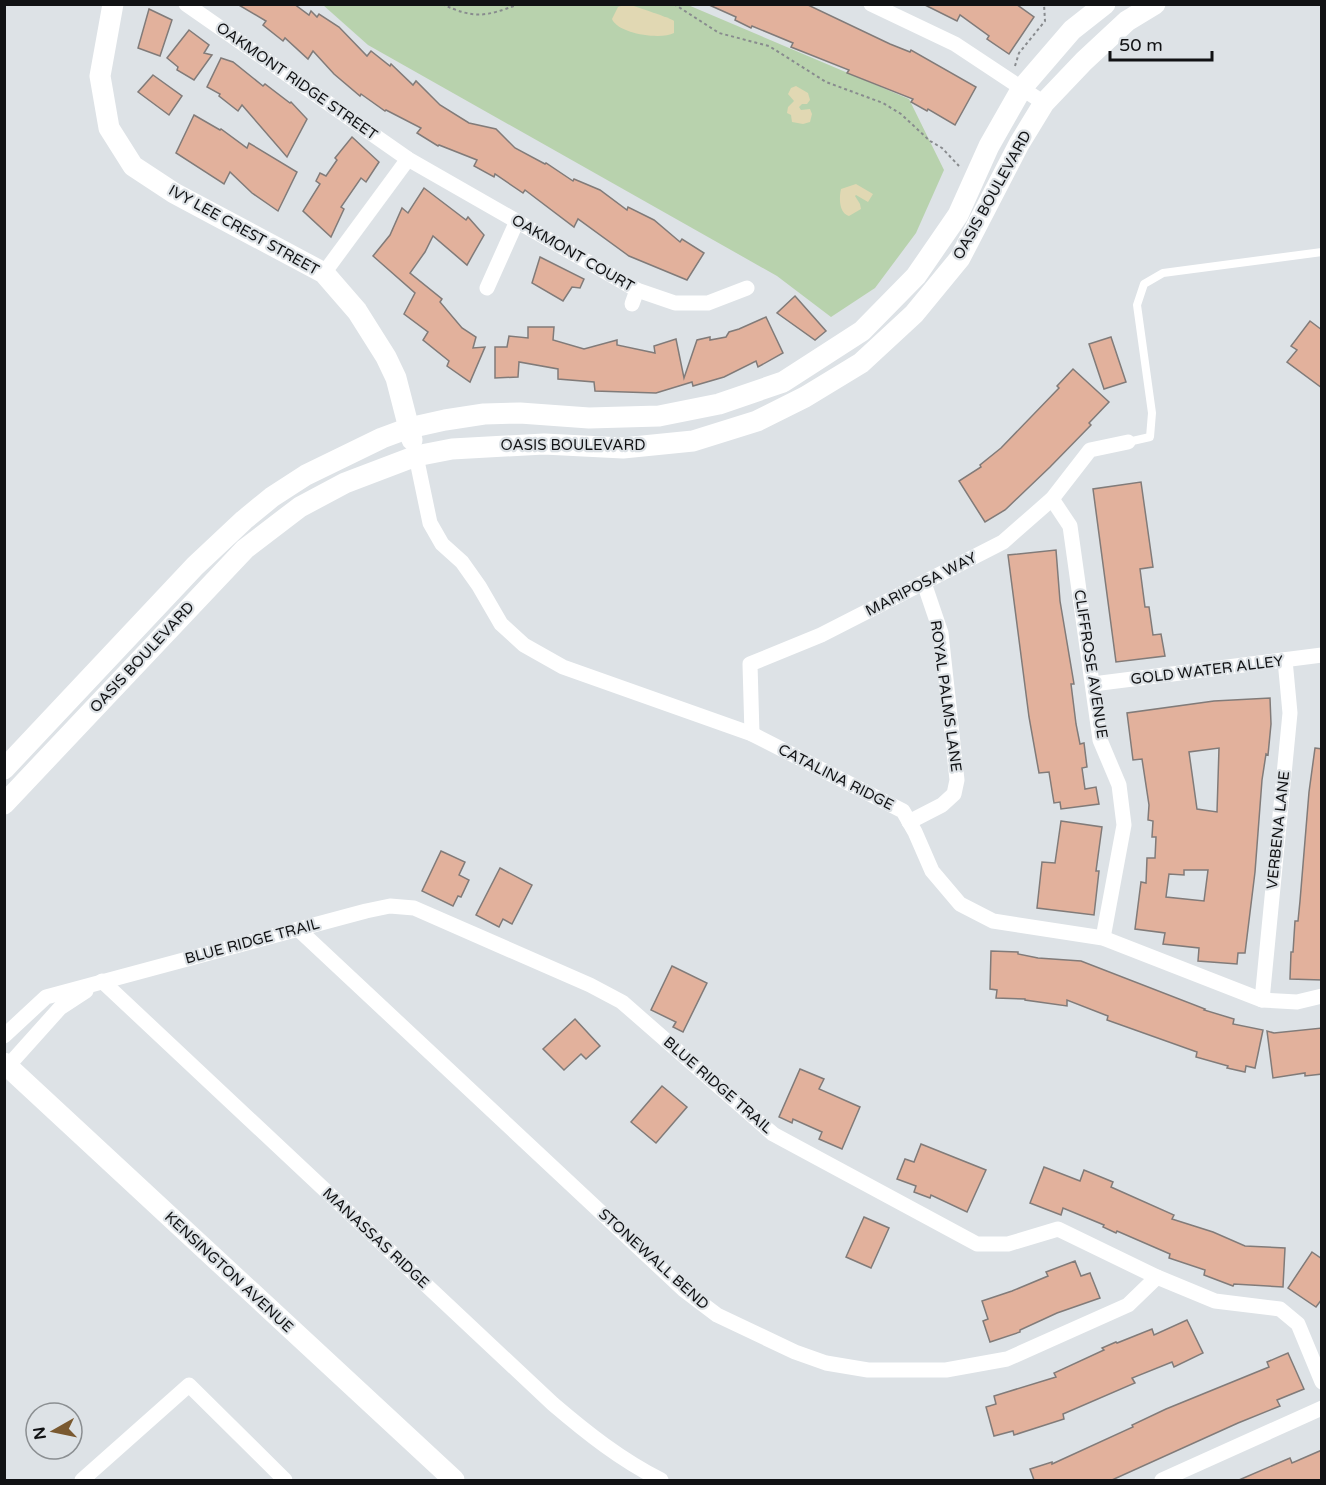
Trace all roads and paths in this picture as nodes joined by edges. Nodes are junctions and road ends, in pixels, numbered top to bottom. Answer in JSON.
{"nodes":[{"id":1,"x":113,"y":4,"type":"edge"},
{"id":2,"x":186,"y":4,"type":"edge"},
{"id":3,"x":442,"y":4,"type":"edge"},
{"id":4,"x":519,"y":4,"type":"edge"},
{"id":5,"x":674,"y":4,"type":"edge"},
{"id":6,"x":871,"y":4,"type":"edge"},
{"id":7,"x":1044,"y":4,"type":"edge"},
{"id":8,"x":1105,"y":4,"type":"edge"},
{"id":9,"x":1155,"y":4,"type":"edge"},
{"id":10,"x":1016,"y":84,"type":"junction"},
{"id":11,"x":1044,"y":104,"type":"junction"},
{"id":12,"x":408,"y":159,"type":"junction"},
{"id":13,"x":959,"y":166,"type":"dead end"},
{"id":14,"x":517,"y":221,"type":"junction"},
{"id":15,"x":1322,"y":252,"type":"edge"},
{"id":16,"x":324,"y":273,"type":"junction"},
{"id":17,"x":487,"y":288,"type":"dead end"},
{"id":18,"x":747,"y":288,"type":"dead end"},
{"id":19,"x":409,"y":428,"type":"junction"},
{"id":20,"x":1128,"y":442,"type":"joint"},
{"id":21,"x":416,"y":456,"type":"junction"},
{"id":22,"x":1052,"y":499,"type":"junction"},
{"id":23,"x":924,"y":583,"type":"junction"},
{"id":24,"x":1322,"y":655,"type":"edge"},
{"id":25,"x":1285,"y":660,"type":"junction"},
{"id":26,"x":1093,"y":684,"type":"junction"},
{"id":27,"x":752,"y":734,"type":"junction"},
{"id":28,"x":4,"y":769,"type":"edge"},
{"id":29,"x":4,"y":804,"type":"edge"},
{"id":30,"x":909,"y":822,"type":"junction"},
{"id":31,"x":298,"y":929,"type":"junction"},
{"id":32,"x":1103,"y":938,"type":"junction"},
{"id":33,"x":102,"y":981,"type":"junction"},
{"id":34,"x":1322,"y":996,"type":"edge"},
{"id":35,"x":1262,"y":1000,"type":"junction"},
{"id":36,"x":4,"y":1036,"type":"edge"},
{"id":37,"x":6,"y":1065,"type":"edge"},
{"id":38,"x":1156,"y":1277,"type":"junction"},
{"id":39,"x":1322,"y":1382,"type":"edge"},
{"id":40,"x":1322,"y":1408,"type":"edge"},
{"id":41,"x":82,"y":1480,"type":"edge"},
{"id":42,"x":285,"y":1480,"type":"edge"},
{"id":43,"x":454,"y":1480,"type":"edge"},
{"id":44,"x":661,"y":1480,"type":"edge"},
{"id":45,"x":1162,"y":1480,"type":"edge"}],
"edges":[{"from":1,"to":16,"type":"street","name":"IVY LEE CREST STREET"},
{"from":2,"to":12,"type":"street","name":"OAKMONT RIDGE STREET"},
{"from":3,"to":4,"type":"path"},
{"from":5,"to":13,"type":"path"},
{"from":6,"to":10,"type":"street"},
{"from":7,"to":10,"type":"path"},
{"from":8,"to":10,"type":"street","name":"OASIS BOULEVARD"},
{"from":9,"to":11,"type":"street","name":"OASIS BOULEVARD"},
{"from":10,"to":11,"type":"street"},
{"from":10,"to":19,"type":"street","name":"OASIS BOULEVARD"},
{"from":11,"to":21,"type":"street","name":"OASIS BOULEVARD"},
{"from":12,"to":14,"type":"street","name":"OAKMONT COURT"},
{"from":12,"to":16,"type":"street"},
{"from":14,"to":17,"type":"street"},
{"from":14,"to":18,"type":"street","name":"OAKMONT COURT"},
{"from":15,"to":20,"type":"lane"},
{"from":16,"to":19,"type":"street","name":"IVY LEE CREST STREET"},
{"from":19,"to":21,"type":"street","name":"IVY LEE CREST STREET"},
{"from":19,"to":28,"type":"street","name":"OASIS BOULEVARD"},
{"from":20,"to":22,"type":"street","name":"MARIPOSA WAY"},
{"from":21,"to":27,"type":"street","name":"CATALINA RIDGE"},
{"from":21,"to":29,"type":"street","name":"OASIS BOULEVARD"},
{"from":22,"to":23,"type":"street","name":"MARIPOSA WAY"},
{"from":22,"to":26,"type":"street","name":"CLIFFROSE AVENUE"},
{"from":23,"to":27,"type":"street","name":"MARIPOSA WAY"},
{"from":23,"to":30,"type":"street","name":"ROYAL PALMS LANE"},
{"from":24,"to":25,"type":"street","name":"GOLD WATER ALLEY"},
{"from":25,"to":26,"type":"street","name":"GOLD WATER ALLEY"},
{"from":25,"to":35,"type":"street","name":"VERBENA LANE"},
{"from":26,"to":32,"type":"street","name":"CLIFFROSE AVENUE"},
{"from":27,"to":30,"type":"street","name":"CATALINA RIDGE"},
{"from":30,"to":32,"type":"street","name":"CATALINA RIDGE"},
{"from":31,"to":33,"type":"street","name":"BLUE RIDGE TRAIL"},
{"from":31,"to":38,"type":"street","name":"BLUE RIDGE TRAIL"},
{"from":31,"to":38,"type":"street","name":"STONEWALL BEND"},
{"from":32,"to":35,"type":"street","name":"CATALINA RIDGE"},
{"from":33,"to":36,"type":"street","name":"BLUE RIDGE TRAIL"},
{"from":33,"to":37,"type":"street","name":"BLUE RIDGE TRAIL"},
{"from":33,"to":44,"type":"street","name":"MANASSAS RIDGE"},
{"from":34,"to":35,"type":"street","name":"CATALINA RIDGE"},
{"from":37,"to":43,"type":"street","name":"KENSINGTON AVENUE"},
{"from":38,"to":39,"type":"street","name":"BLUE RIDGE TRAIL"},
{"from":40,"to":45,"type":"street"},
{"from":41,"to":42,"type":"street"}]}
